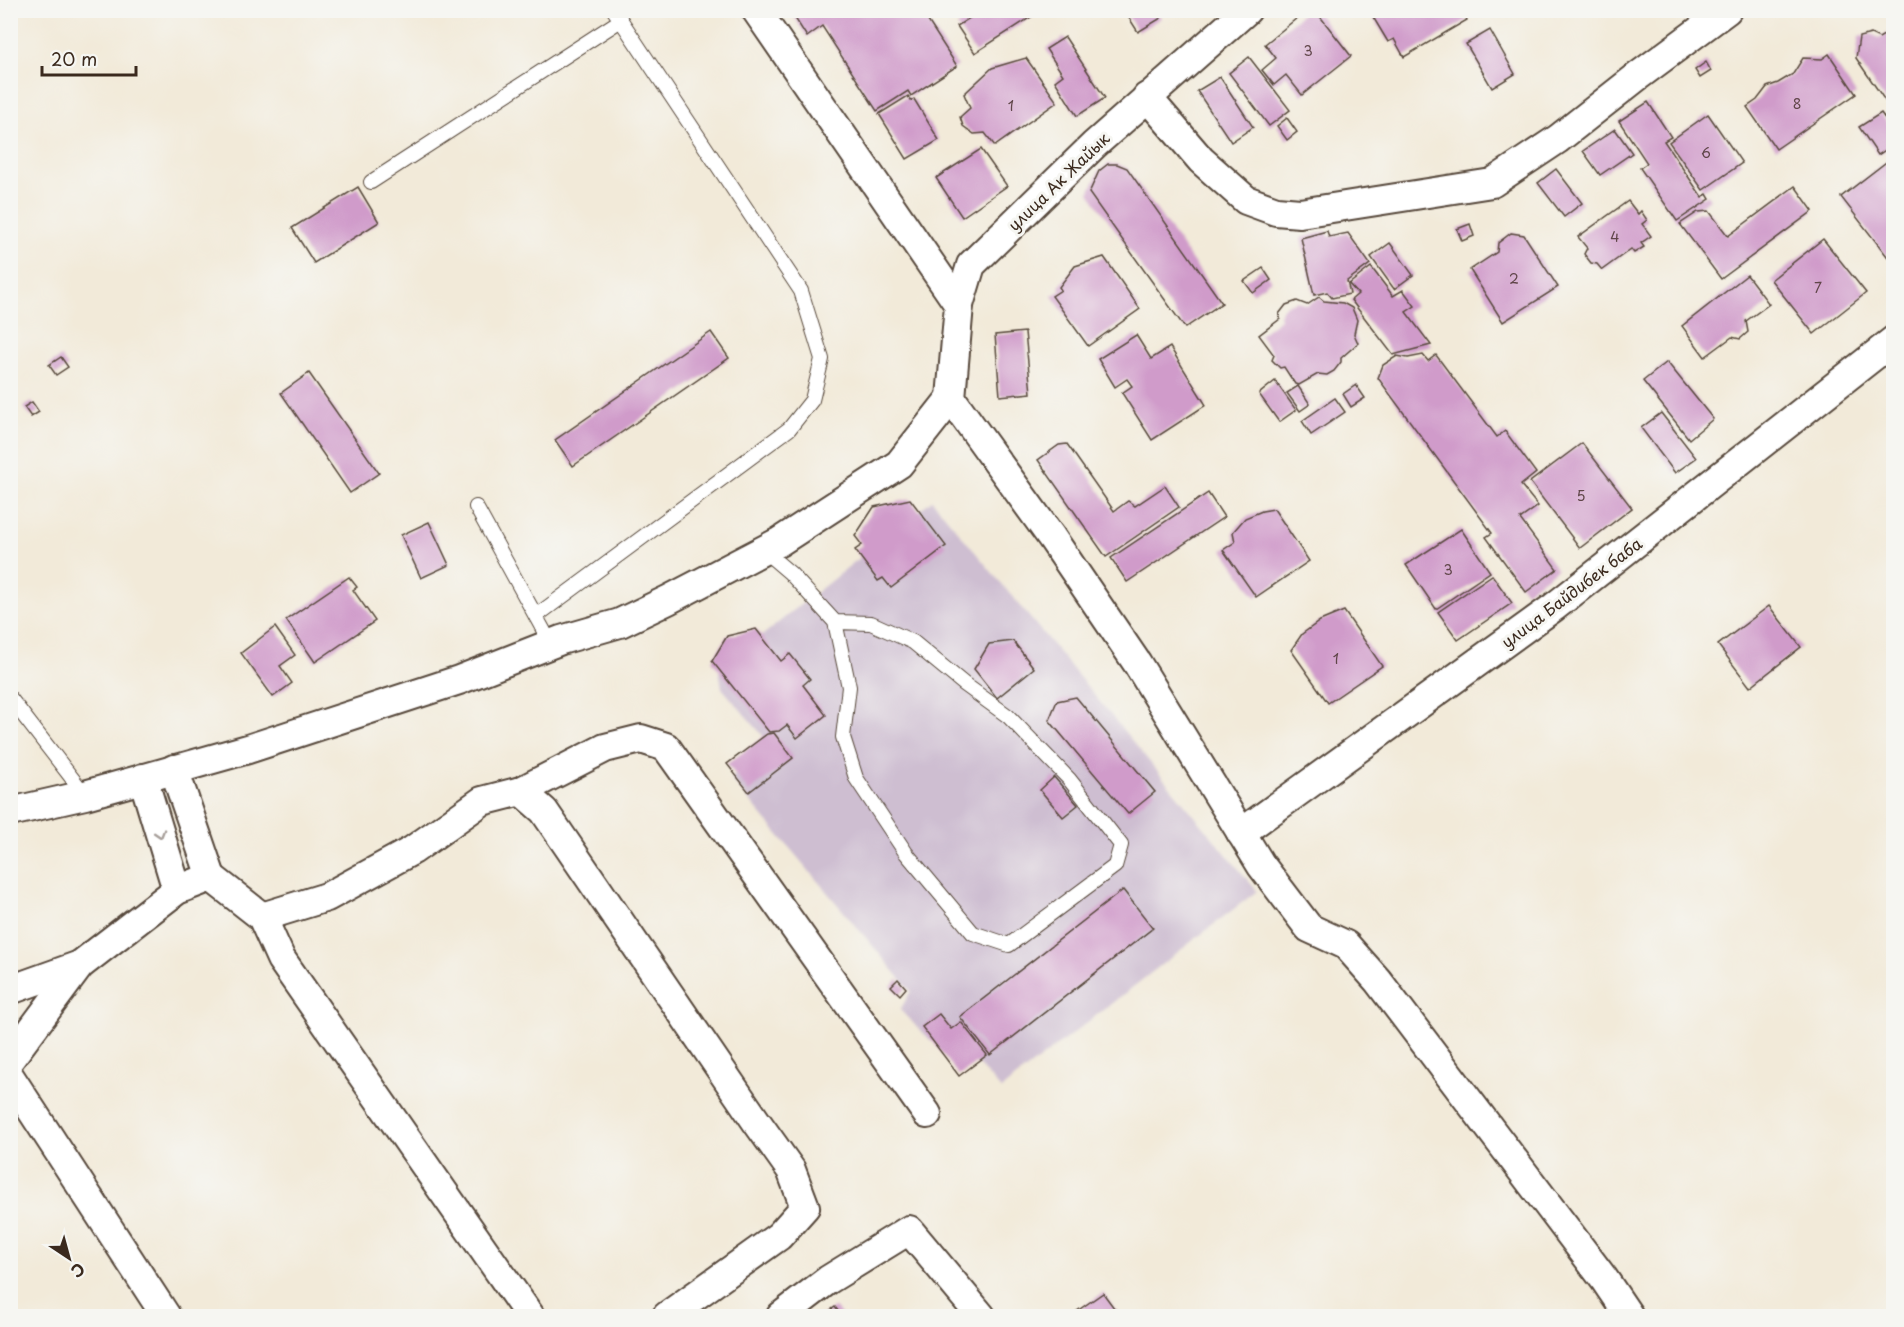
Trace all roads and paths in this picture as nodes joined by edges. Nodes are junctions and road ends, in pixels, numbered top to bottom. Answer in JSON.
{"nodes":[{"id":1,"x":756,"y":10,"type":"edge"},
{"id":2,"x":1247,"y":10,"type":"edge"},
{"id":3,"x":1727,"y":10,"type":"edge"},
{"id":4,"x":618,"y":15,"type":"edge"},
{"id":5,"x":1147,"y":97,"type":"junction"},
{"id":6,"x":372,"y":182,"type":"dead end"},
{"id":7,"x":959,"y":305,"type":"junction"},
{"id":8,"x":1893,"y":340,"type":"edge"},
{"id":9,"x":951,"y":398,"type":"junction"},
{"id":10,"x":476,"y":507,"type":"dead end"},
{"id":11,"x":763,"y":550,"type":"junction"},
{"id":12,"x":536,"y":616,"type":"junction"},
{"id":13,"x":836,"y":622,"type":"junction"},
{"id":14,"x":551,"y":644,"type":"junction"},
{"id":15,"x":10,"y":698,"type":"edge"},
{"id":16,"x":174,"y":770,"type":"junction"},
{"id":17,"x":143,"y":778,"type":"junction"},
{"id":18,"x":521,"y":791,"type":"junction"},
{"id":19,"x":85,"y":795,"type":"junction"},
{"id":20,"x":10,"y":812,"type":"edge"},
{"id":21,"x":1241,"y":833,"type":"junction"},
{"id":22,"x":210,"y":878,"type":"junction"},
{"id":23,"x":177,"y":890,"type":"junction"},
{"id":24,"x":262,"y":917,"type":"junction"},
{"id":25,"x":80,"y":965,"type":"junction"},
{"id":26,"x":10,"y":990,"type":"edge"},
{"id":27,"x":10,"y":1059,"type":"edge"},
{"id":28,"x":10,"y":1077,"type":"edge"},
{"id":29,"x":927,"y":1114,"type":"dead end"},
{"id":30,"x":166,"y":1317,"type":"edge"},
{"id":31,"x":530,"y":1317,"type":"edge"},
{"id":32,"x":667,"y":1317,"type":"edge"},
{"id":33,"x":781,"y":1317,"type":"edge"},
{"id":34,"x":981,"y":1317,"type":"edge"},
{"id":35,"x":1629,"y":1317,"type":"edge"}],
"edges":[{"from":1,"to":7,"type":"street"},
{"from":2,"to":5,"type":"street","name":"улица Ак Жайык"},
{"from":3,"to":5,"type":"street"},
{"from":4,"to":6,"type":"lane"},
{"from":4,"to":12,"type":"lane"},
{"from":5,"to":7,"type":"street","name":"улица Ак Жайык"},
{"from":7,"to":9,"type":"street","name":"улица Ак Жайык"},
{"from":8,"to":21,"type":"street","name":"улица Байдибек баба"},
{"from":9,"to":11,"type":"street"},
{"from":9,"to":21,"type":"street"},
{"from":10,"to":12,"type":"lane"},
{"from":11,"to":13,"type":"lane"},
{"from":11,"to":14,"type":"street"},
{"from":12,"to":14,"type":"lane"},
{"from":13,"to":13,"type":"lane"},
{"from":14,"to":16,"type":"street"},
{"from":15,"to":19,"type":"lane"},
{"from":16,"to":17,"type":"street"},
{"from":16,"to":22,"type":"street"},
{"from":17,"to":19,"type":"street"},
{"from":17,"to":23,"type":"street","one_way":true},
{"from":18,"to":24,"type":"street"},
{"from":18,"to":29,"type":"street"},
{"from":18,"to":32,"type":"street"},
{"from":19,"to":20,"type":"street"},
{"from":21,"to":35,"type":"street"},
{"from":22,"to":23,"type":"street"},
{"from":22,"to":24,"type":"street"},
{"from":23,"to":25,"type":"street"},
{"from":24,"to":31,"type":"street"},
{"from":25,"to":26,"type":"street"},
{"from":25,"to":27,"type":"street"},
{"from":28,"to":30,"type":"street"},
{"from":33,"to":34,"type":"street"}]}
